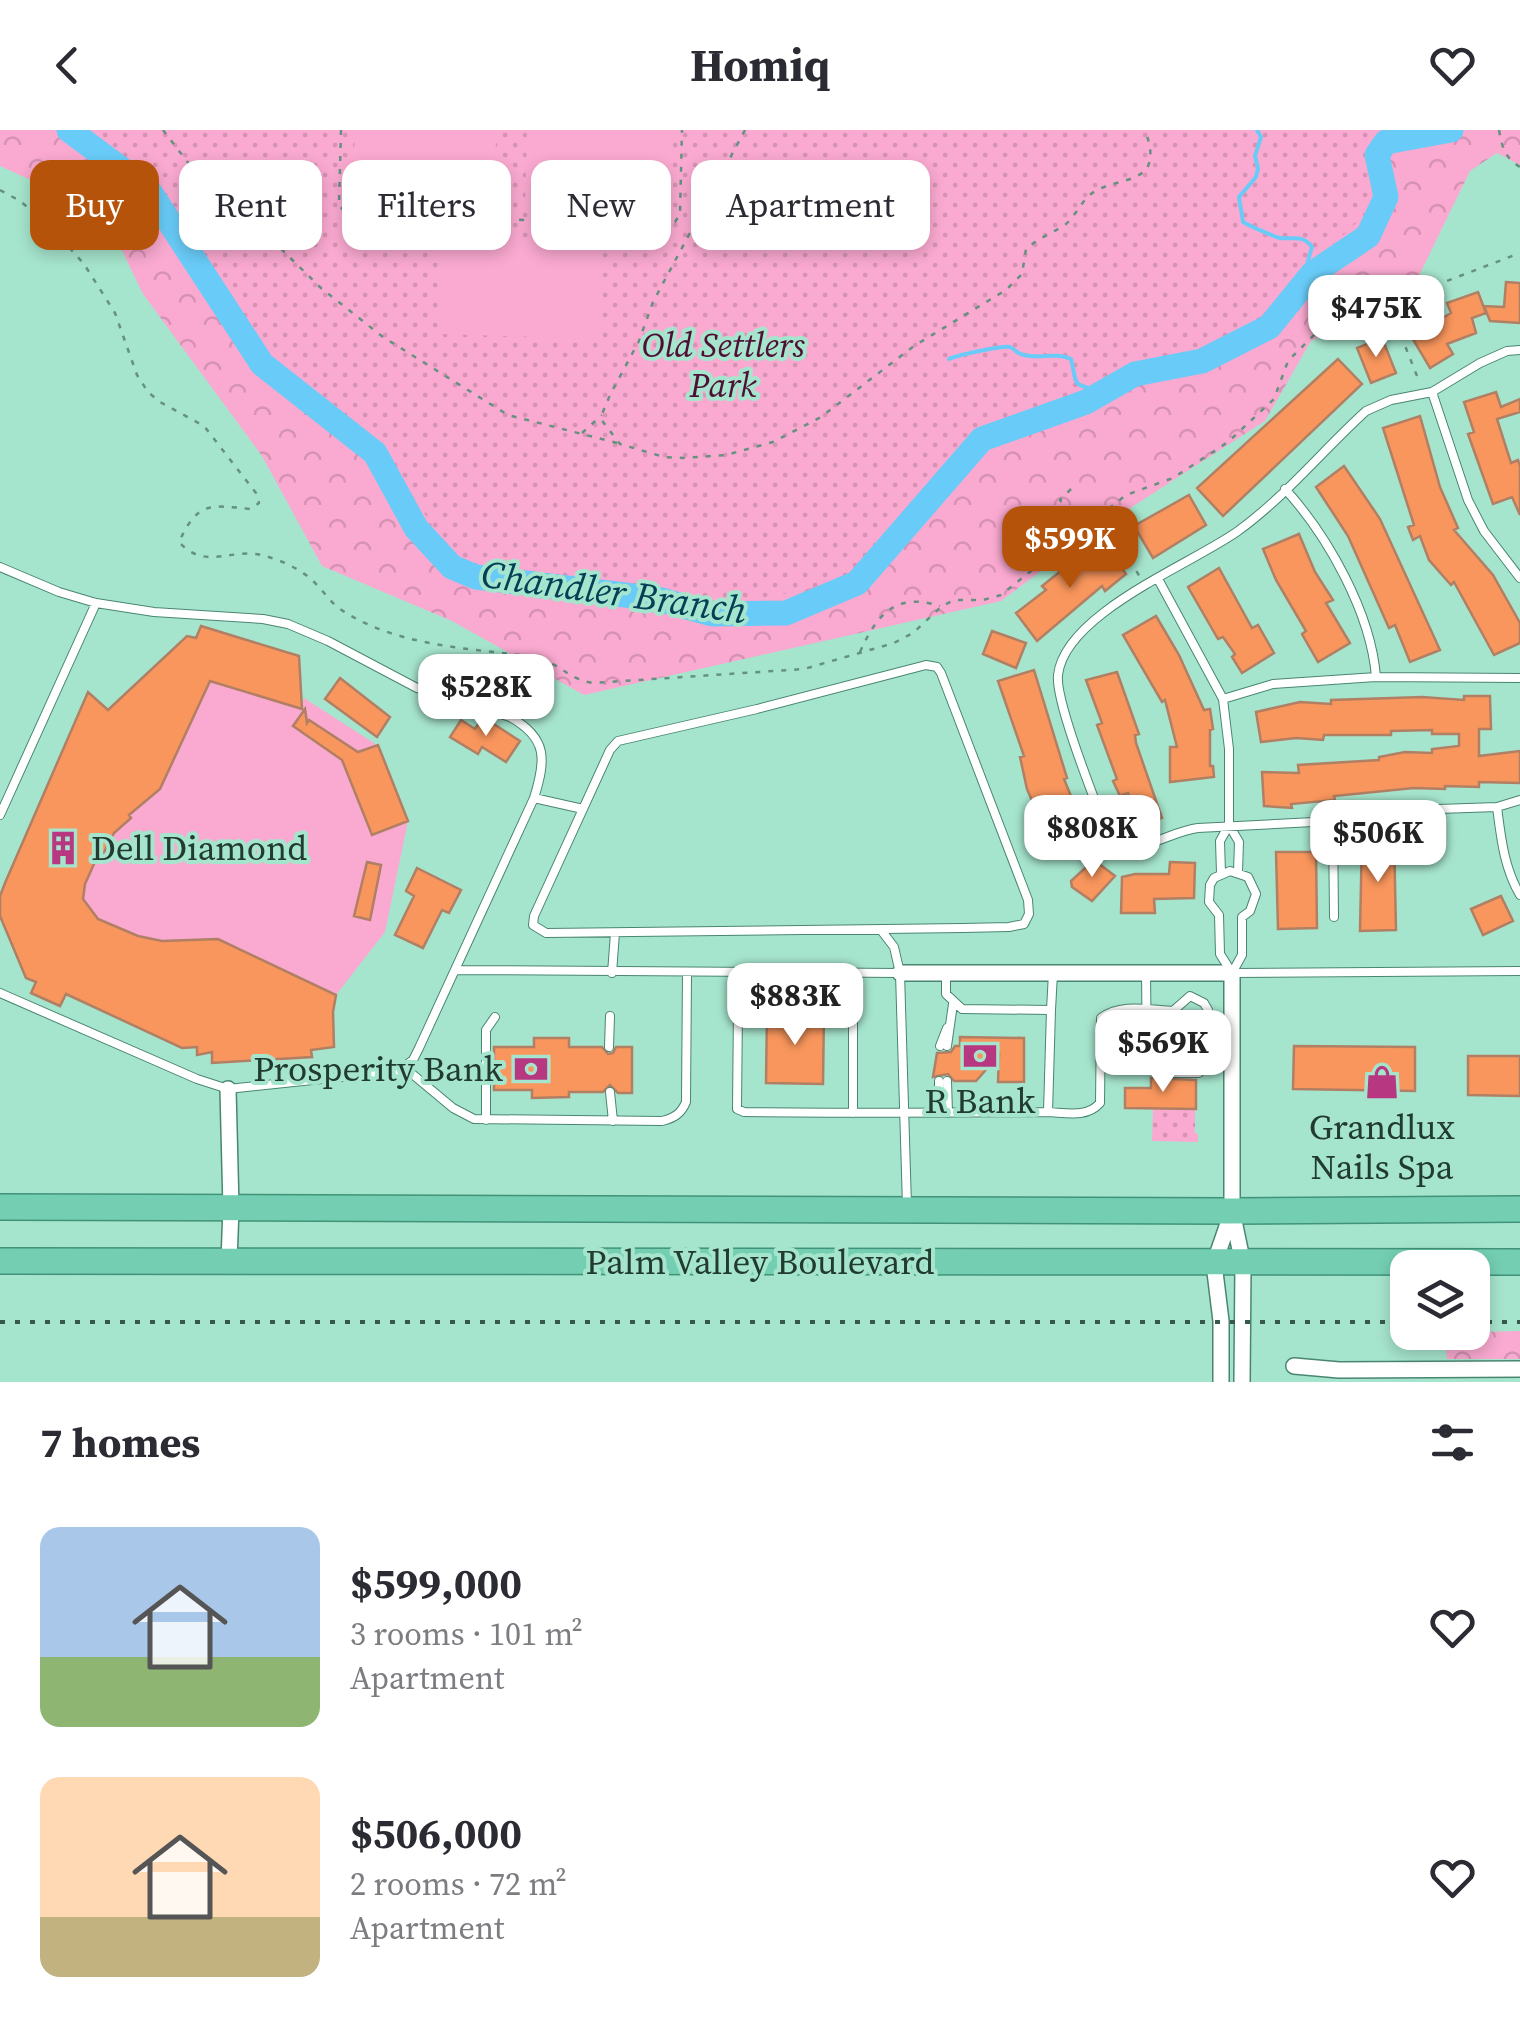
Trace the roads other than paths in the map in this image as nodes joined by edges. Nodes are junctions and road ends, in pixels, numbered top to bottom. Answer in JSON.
{"nodes":[{"id":1,"x":1520,"y":350,"type":"edge"},
{"id":2,"x":1428,"y":393,"type":"junction"},
{"id":3,"x":1286,"y":489,"type":"junction"},
{"id":4,"x":0,"y":567,"type":"edge"},
{"id":5,"x":1520,"y":578,"type":"edge"},
{"id":6,"x":1158,"y":579,"type":"junction"},
{"id":7,"x":96,"y":603,"type":"junction"},
{"id":8,"x":1376,"y":677,"type":"junction"},
{"id":9,"x":1520,"y":678,"type":"edge"},
{"id":10,"x":1223,"y":699,"type":"junction"},
{"id":11,"x":534,"y":798,"type":"junction"},
{"id":12,"x":1520,"y":800,"type":"edge"},
{"id":13,"x":1496,"y":807,"type":"junction"},
{"id":14,"x":583,"y":810,"type":"junction"},
{"id":15,"x":0,"y":815,"type":"edge"},
{"id":16,"x":1333,"y":822,"type":"junction"},
{"id":17,"x":1229,"y":825,"type":"junction"},
{"id":18,"x":1238,"y":872,"type":"junction"},
{"id":19,"x":1221,"y":873,"type":"junction"},
{"id":20,"x":1520,"y":895,"type":"edge"},
{"id":21,"x":1334,"y":917,"type":"dead end"},
{"id":22,"x":881,"y":930,"type":"junction"},
{"id":23,"x":615,"y":933,"type":"junction"},
{"id":24,"x":455,"y":970,"type":"junction"},
{"id":25,"x":612,"y":972,"type":"junction"},
{"id":26,"x":1520,"y":972,"type":"edge"},
{"id":27,"x":900,"y":973,"type":"junction"},
{"id":28,"x":946,"y":973,"type":"junction"},
{"id":29,"x":1053,"y":973,"type":"junction"},
{"id":30,"x":1146,"y":973,"type":"junction"},
{"id":31,"x":1232,"y":973,"type":"junction"},
{"id":32,"x":687,"y":974,"type":"junction"},
{"id":33,"x":852,"y":974,"type":"junction"},
{"id":34,"x":0,"y":992,"type":"edge"},
{"id":35,"x":853,"y":1000,"type":"junction"},
{"id":36,"x":953,"y":1004,"type":"junction"},
{"id":37,"x":1051,"y":1010,"type":"junction"},
{"id":38,"x":1146,"y":1010,"type":"junction"},
{"id":39,"x":1173,"y":1010,"type":"junction"},
{"id":40,"x":610,"y":1016,"type":"dead end"},
{"id":41,"x":495,"y":1017,"type":"dead end"},
{"id":42,"x":944,"y":1046,"type":"dead end"},
{"id":43,"x":609,"y":1047,"type":"dead end"},
{"id":44,"x":1100,"y":1059,"type":"junction"},
{"id":45,"x":1147,"y":1060,"type":"junction"},
{"id":46,"x":405,"y":1068,"type":"junction"},
{"id":47,"x":944,"y":1081,"type":"dead end"},
{"id":48,"x":228,"y":1089,"type":"junction"},
{"id":49,"x":610,"y":1092,"type":"dead end"},
{"id":50,"x":1048,"y":1112,"type":"junction"},
{"id":51,"x":853,"y":1114,"type":"junction"},
{"id":52,"x":905,"y":1114,"type":"junction"},
{"id":53,"x":943,"y":1114,"type":"junction"},
{"id":54,"x":486,"y":1120,"type":"junction"},
{"id":55,"x":612,"y":1121,"type":"junction"},
{"id":56,"x":0,"y":1206,"type":"edge"},
{"id":57,"x":232,"y":1208,"type":"junction"},
{"id":58,"x":1520,"y":1209,"type":"edge"},
{"id":59,"x":908,"y":1210,"type":"junction"},
{"id":60,"x":1232,"y":1211,"type":"junction"},
{"id":61,"x":0,"y":1261,"type":"edge"},
{"id":62,"x":228,"y":1261,"type":"junction"},
{"id":63,"x":1520,"y":1262,"type":"edge"},
{"id":64,"x":1214,"y":1264,"type":"junction"},
{"id":65,"x":1243,"y":1264,"type":"junction"},
{"id":66,"x":1294,"y":1366,"type":"dead end"},
{"id":67,"x":1520,"y":1369,"type":"edge"},
{"id":68,"x":1339,"y":1376,"type":"edge"},
{"id":69,"x":1221,"y":1382,"type":"edge"},
{"id":70,"x":1242,"y":1382,"type":"edge"}],
"edges":[{"from":1,"to":2,"type":"lane"},
{"from":2,"to":3,"type":"lane"},
{"from":2,"to":5,"type":"lane"},
{"from":3,"to":6,"type":"lane"},
{"from":3,"to":8,"type":"lane"},
{"from":4,"to":7,"type":"lane"},
{"from":6,"to":10,"type":"lane"},
{"from":6,"to":17,"type":"lane"},
{"from":7,"to":11,"type":"lane"},
{"from":7,"to":15,"type":"lane"},
{"from":8,"to":9,"type":"lane"},
{"from":8,"to":10,"type":"lane"},
{"from":10,"to":17,"type":"lane"},
{"from":11,"to":14,"type":"lane"},
{"from":11,"to":24,"type":"lane"},
{"from":12,"to":13,"type":"lane"},
{"from":13,"to":16,"type":"lane"},
{"from":13,"to":20,"type":"lane"},
{"from":14,"to":22,"type":"lane"},
{"from":14,"to":23,"type":"lane"},
{"from":16,"to":17,"type":"lane"},
{"from":16,"to":21,"type":"lane"},
{"from":17,"to":18,"type":"lane"},
{"from":17,"to":19,"type":"lane"},
{"from":18,"to":19,"type":"lane"},
{"from":18,"to":31,"type":"lane"},
{"from":19,"to":31,"type":"lane"},
{"from":22,"to":23,"type":"lane"},
{"from":22,"to":27,"type":"lane"},
{"from":23,"to":25,"type":"lane"},
{"from":24,"to":25,"type":"lane"},
{"from":24,"to":46,"type":"lane"},
{"from":25,"to":32,"type":"lane"},
{"from":26,"to":31,"type":"lane"},
{"from":27,"to":28,"type":"street"},
{"from":27,"to":33,"type":"lane"},
{"from":27,"to":52,"type":"lane"},
{"from":28,"to":29,"type":"street"},
{"from":28,"to":36,"type":"lane"},
{"from":29,"to":30,"type":"street"},
{"from":29,"to":37,"type":"lane"},
{"from":30,"to":31,"type":"street"},
{"from":30,"to":38,"type":"lane"},
{"from":31,"to":60,"type":"street"},
{"from":32,"to":33,"type":"lane"},
{"from":32,"to":55,"type":"lane"},
{"from":33,"to":35,"type":"lane"},
{"from":34,"to":48,"type":"lane"},
{"from":35,"to":51,"type":"lane"},
{"from":35,"to":51,"type":"lane"},
{"from":36,"to":37,"type":"lane"},
{"from":36,"to":42,"type":"lane"},
{"from":37,"to":50,"type":"lane"},
{"from":38,"to":39,"type":"lane"},
{"from":38,"to":44,"type":"lane"},
{"from":38,"to":45,"type":"lane"},
{"from":39,"to":45,"type":"lane"},
{"from":39,"to":45,"type":"lane"},
{"from":40,"to":43,"type":"lane"},
{"from":41,"to":54,"type":"lane"},
{"from":44,"to":45,"type":"lane"},
{"from":44,"to":50,"type":"lane"},
{"from":46,"to":48,"type":"lane"},
{"from":46,"to":54,"type":"lane"},
{"from":47,"to":53,"type":"lane"},
{"from":48,"to":57,"type":"street"},
{"from":49,"to":55,"type":"lane"},
{"from":50,"to":53,"type":"lane"},
{"from":51,"to":52,"type":"lane"},
{"from":52,"to":53,"type":"lane"},
{"from":52,"to":59,"type":"lane"},
{"from":54,"to":55,"type":"lane"},
{"from":56,"to":57,"type":"highway","name":"Palm Valley Boulevard"},
{"from":57,"to":59,"type":"highway","name":"Palm Valley Boulevard"},
{"from":57,"to":62,"type":"street"},
{"from":58,"to":60,"type":"highway","name":"Palm Valley Boulevard"},
{"from":59,"to":60,"type":"highway","name":"Palm Valley Boulevard"},
{"from":60,"to":64,"type":"street"},
{"from":60,"to":65,"type":"street"},
{"from":61,"to":62,"type":"highway","name":"Palm Valley Boulevard"},
{"from":62,"to":64,"type":"highway","name":"Palm Valley Boulevard"},
{"from":63,"to":65,"type":"highway","name":"Palm Valley Boulevard"},
{"from":64,"to":65,"type":"highway","name":"Palm Valley Boulevard"},
{"from":64,"to":69,"type":"street"},
{"from":65,"to":70,"type":"street"},
{"from":66,"to":68,"type":"street"},
{"from":67,"to":68,"type":"street"}]}
